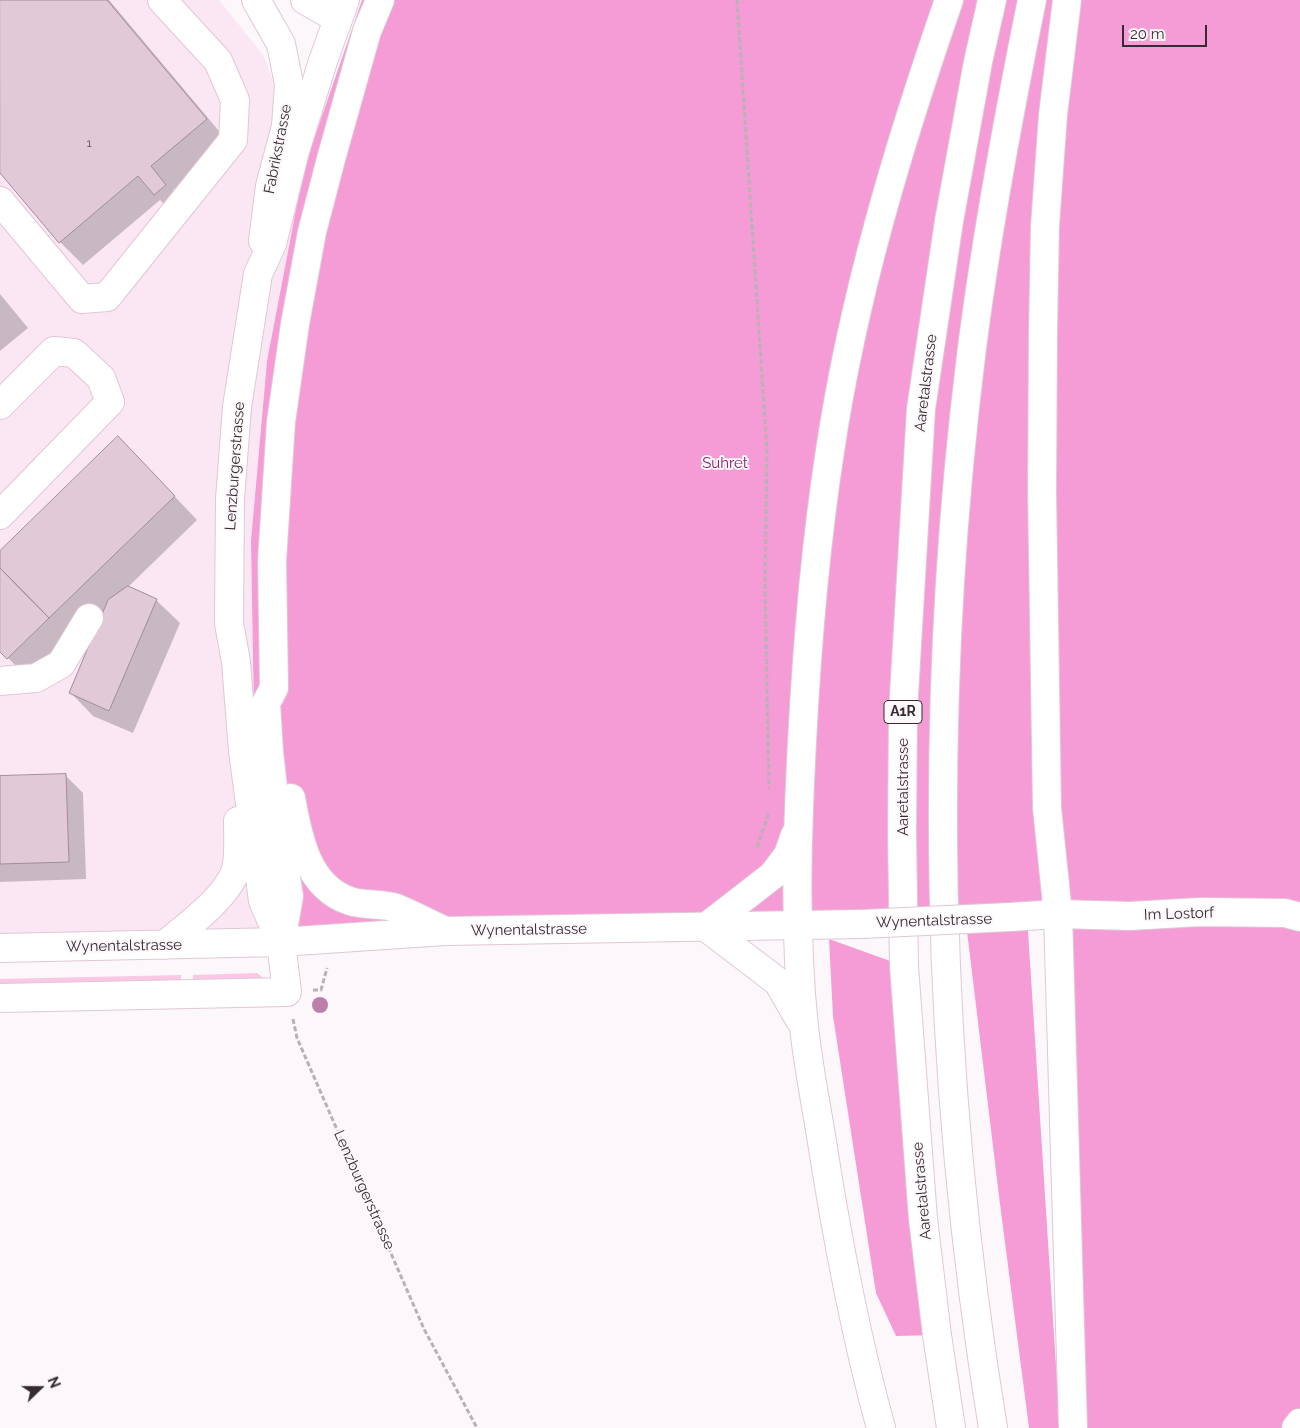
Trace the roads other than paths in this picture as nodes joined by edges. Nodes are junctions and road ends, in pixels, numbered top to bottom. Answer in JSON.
{"nodes":[{"id":1,"x":162,"y":0,"type":"edge"},
{"id":2,"x":256,"y":0,"type":"edge"},
{"id":3,"x":305,"y":0,"type":"edge"},
{"id":4,"x":380,"y":0,"type":"edge"},
{"id":5,"x":949,"y":0,"type":"edge"},
{"id":6,"x":992,"y":0,"type":"edge"},
{"id":7,"x":1032,"y":0,"type":"edge"},
{"id":8,"x":1067,"y":0,"type":"edge"},
{"id":9,"x":342,"y":10,"type":"edge"},
{"id":10,"x":367,"y":31,"type":"junction"},
{"id":11,"x":0,"y":201,"type":"edge"},
{"id":12,"x":258,"y":274,"type":"junction"},
{"id":13,"x":0,"y":406,"type":"edge"},
{"id":14,"x":0,"y":515,"type":"edge"},
{"id":15,"x":89,"y":618,"type":"dead end"},
{"id":16,"x":229,"y":623,"type":"junction"},
{"id":17,"x":0,"y":681,"type":"edge"},
{"id":18,"x":274,"y":688,"type":"junction"},
{"id":19,"x":798,"y":826,"type":"junction"},
{"id":20,"x":1058,"y":914,"type":"junction"},
{"id":21,"x":1300,"y":917,"type":"edge"},
{"id":22,"x":798,"y":924,"type":"junction"},
{"id":23,"x":706,"y":927,"type":"junction"},
{"id":24,"x":445,"y":931,"type":"junction"},
{"id":25,"x":281,"y":942,"type":"junction"},
{"id":26,"x":166,"y":945,"type":"junction"},
{"id":27,"x":0,"y":948,"type":"edge"},
{"id":28,"x":0,"y":998,"type":"edge"},
{"id":29,"x":804,"y":1027,"type":"junction"},
{"id":30,"x":1300,"y":1423,"type":"edge"},
{"id":31,"x":880,"y":1428,"type":"edge"},
{"id":32,"x":951,"y":1428,"type":"edge"},
{"id":33,"x":993,"y":1428,"type":"edge"},
{"id":34,"x":1073,"y":1428,"type":"edge"},
{"id":35,"x":1296,"y":1428,"type":"edge"}],
"edges":[{"from":1,"to":11,"type":"main road"},
{"from":2,"to":12,"type":"main road","name":"Fabrikstrasse"},
{"from":3,"to":9,"type":"main road"},
{"from":4,"to":10,"type":"main road","name":"Lenzburgerstrasse"},
{"from":5,"to":19,"type":"main road"},
{"from":6,"to":32,"type":"main road","name":"Aaretalstrasse","number":"A1R"},
{"from":7,"to":33,"type":"main road"},
{"from":8,"to":20,"type":"main road"},
{"from":9,"to":10,"type":"main road"},
{"from":9,"to":12,"type":"main road","name":"Lenzburgerstrasse"},
{"from":10,"to":18,"type":"main road","name":"Lenzburgerstrasse"},
{"from":12,"to":16,"type":"main road","name":"Lenzburgerstrasse"},
{"from":13,"to":14,"type":"main road"},
{"from":15,"to":17,"type":"main road"},
{"from":16,"to":25,"type":"main road","name":"Lenzburgerstrasse"},
{"from":16,"to":26,"type":"main road"},
{"from":18,"to":24,"type":"main road"},
{"from":18,"to":25,"type":"main road","name":"Lenzburgerstrasse"},
{"from":19,"to":22,"type":"main road"},
{"from":19,"to":23,"type":"main road"},
{"from":20,"to":21,"type":"main road","name":"Im Lostorf"},
{"from":20,"to":22,"type":"main road","name":"Wynentalstrasse","bridge":true},
{"from":20,"to":34,"type":"main road"},
{"from":22,"to":23,"type":"main road","name":"Wynentalstrasse"},
{"from":22,"to":29,"type":"main road"},
{"from":23,"to":24,"type":"main road","name":"Wynentalstrasse"},
{"from":23,"to":29,"type":"main road"},
{"from":24,"to":25,"type":"main road","name":"Wynentalstrasse"},
{"from":25,"to":26,"type":"main road","name":"Wynentalstrasse"},
{"from":25,"to":28,"type":"main road","name":"Lenzburgerstrasse"},
{"from":26,"to":27,"type":"main road","name":"Wynentalstrasse"},
{"from":29,"to":31,"type":"main road"},
{"from":30,"to":35,"type":"main road"}]}
